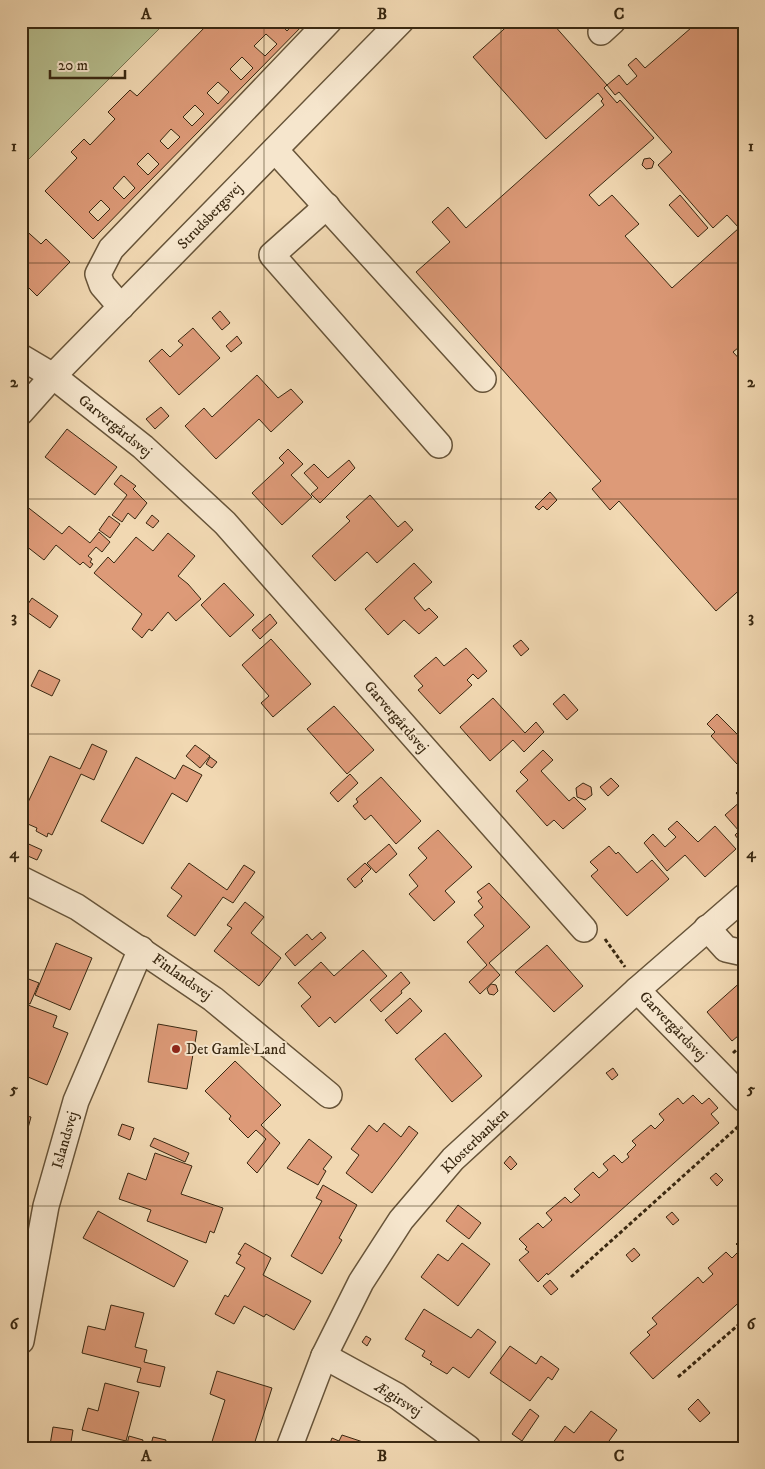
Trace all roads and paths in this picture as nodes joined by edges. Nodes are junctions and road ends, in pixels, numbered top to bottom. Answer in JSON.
{"nodes":[{"id":1,"x":329,"y":21,"type":"edge"},
{"id":2,"x":400,"y":22,"type":"edge"},
{"id":3,"x":275,"y":150,"type":"junction"},
{"id":4,"x":327,"y":206,"type":"junction"},
{"id":5,"x":121,"y":307,"type":"junction"},
{"id":6,"x":21,"y":357,"type":"edge"},
{"id":7,"x":53,"y":376,"type":"junction"},
{"id":8,"x":483,"y":379,"type":"dead end"},
{"id":9,"x":21,"y":412,"type":"edge"},
{"id":10,"x":439,"y":445,"type":"dead end"},
{"id":11,"x":21,"y":879,"type":"edge"},
{"id":12,"x":744,"y":896,"type":"edge"},
{"id":13,"x":707,"y":928,"type":"junction"},
{"id":14,"x":584,"y":929,"type":"joint"},
{"id":15,"x":141,"y":949,"type":"junction"},
{"id":16,"x":744,"y":953,"type":"edge"},
{"id":17,"x":637,"y":990,"type":"junction"},
{"id":18,"x":329,"y":1095,"type":"dead end"},
{"id":19,"x":744,"y":1098,"type":"edge"},
{"id":20,"x":744,"y":1122,"type":"edge"},
{"id":21,"x":571,"y":1277,"type":"dead end"},
{"id":22,"x":744,"y":1320,"type":"edge"},
{"id":23,"x":21,"y":1341,"type":"edge"},
{"id":24,"x":324,"y":1356,"type":"junction"},
{"id":25,"x":678,"y":1377,"type":"dead end"},
{"id":26,"x":289,"y":1448,"type":"edge"},
{"id":27,"x":468,"y":1448,"type":"edge"}],
"edges":[{"from":1,"to":5,"type":"street"},
{"from":2,"to":3,"type":"street","name":"Strudsbergsvej"},
{"from":3,"to":4,"type":"street"},
{"from":3,"to":5,"type":"street","name":"Strudsbergsvej"},
{"from":4,"to":8,"type":"street"},
{"from":4,"to":10,"type":"street"},
{"from":5,"to":7,"type":"street","name":"Strudsbergsvej"},
{"from":6,"to":7,"type":"street","name":"Garvergårdsvej"},
{"from":7,"to":9,"type":"street","name":"Strudsbergsvej"},
{"from":7,"to":14,"type":"street","name":"Garvergårdsvej"},
{"from":11,"to":15,"type":"street","name":"Finlandsvej"},
{"from":12,"to":13,"type":"street","name":"Klosterbanken"},
{"from":13,"to":16,"type":"street"},
{"from":13,"to":17,"type":"street","name":"Klosterbanken"},
{"from":14,"to":17,"type":"path","name":"Garvergårdsvej"},
{"from":15,"to":18,"type":"street","name":"Finlandsvej"},
{"from":15,"to":23,"type":"street","name":"Islandsvej"},
{"from":17,"to":19,"type":"street","name":"Garvergårdsvej"},
{"from":17,"to":24,"type":"street","name":"Klosterbanken"},
{"from":20,"to":21,"type":"path"},
{"from":22,"to":25,"type":"path"},
{"from":24,"to":26,"type":"street","name":"Klosterbanken"},
{"from":24,"to":27,"type":"street","name":"Ægirsvej"}]}
